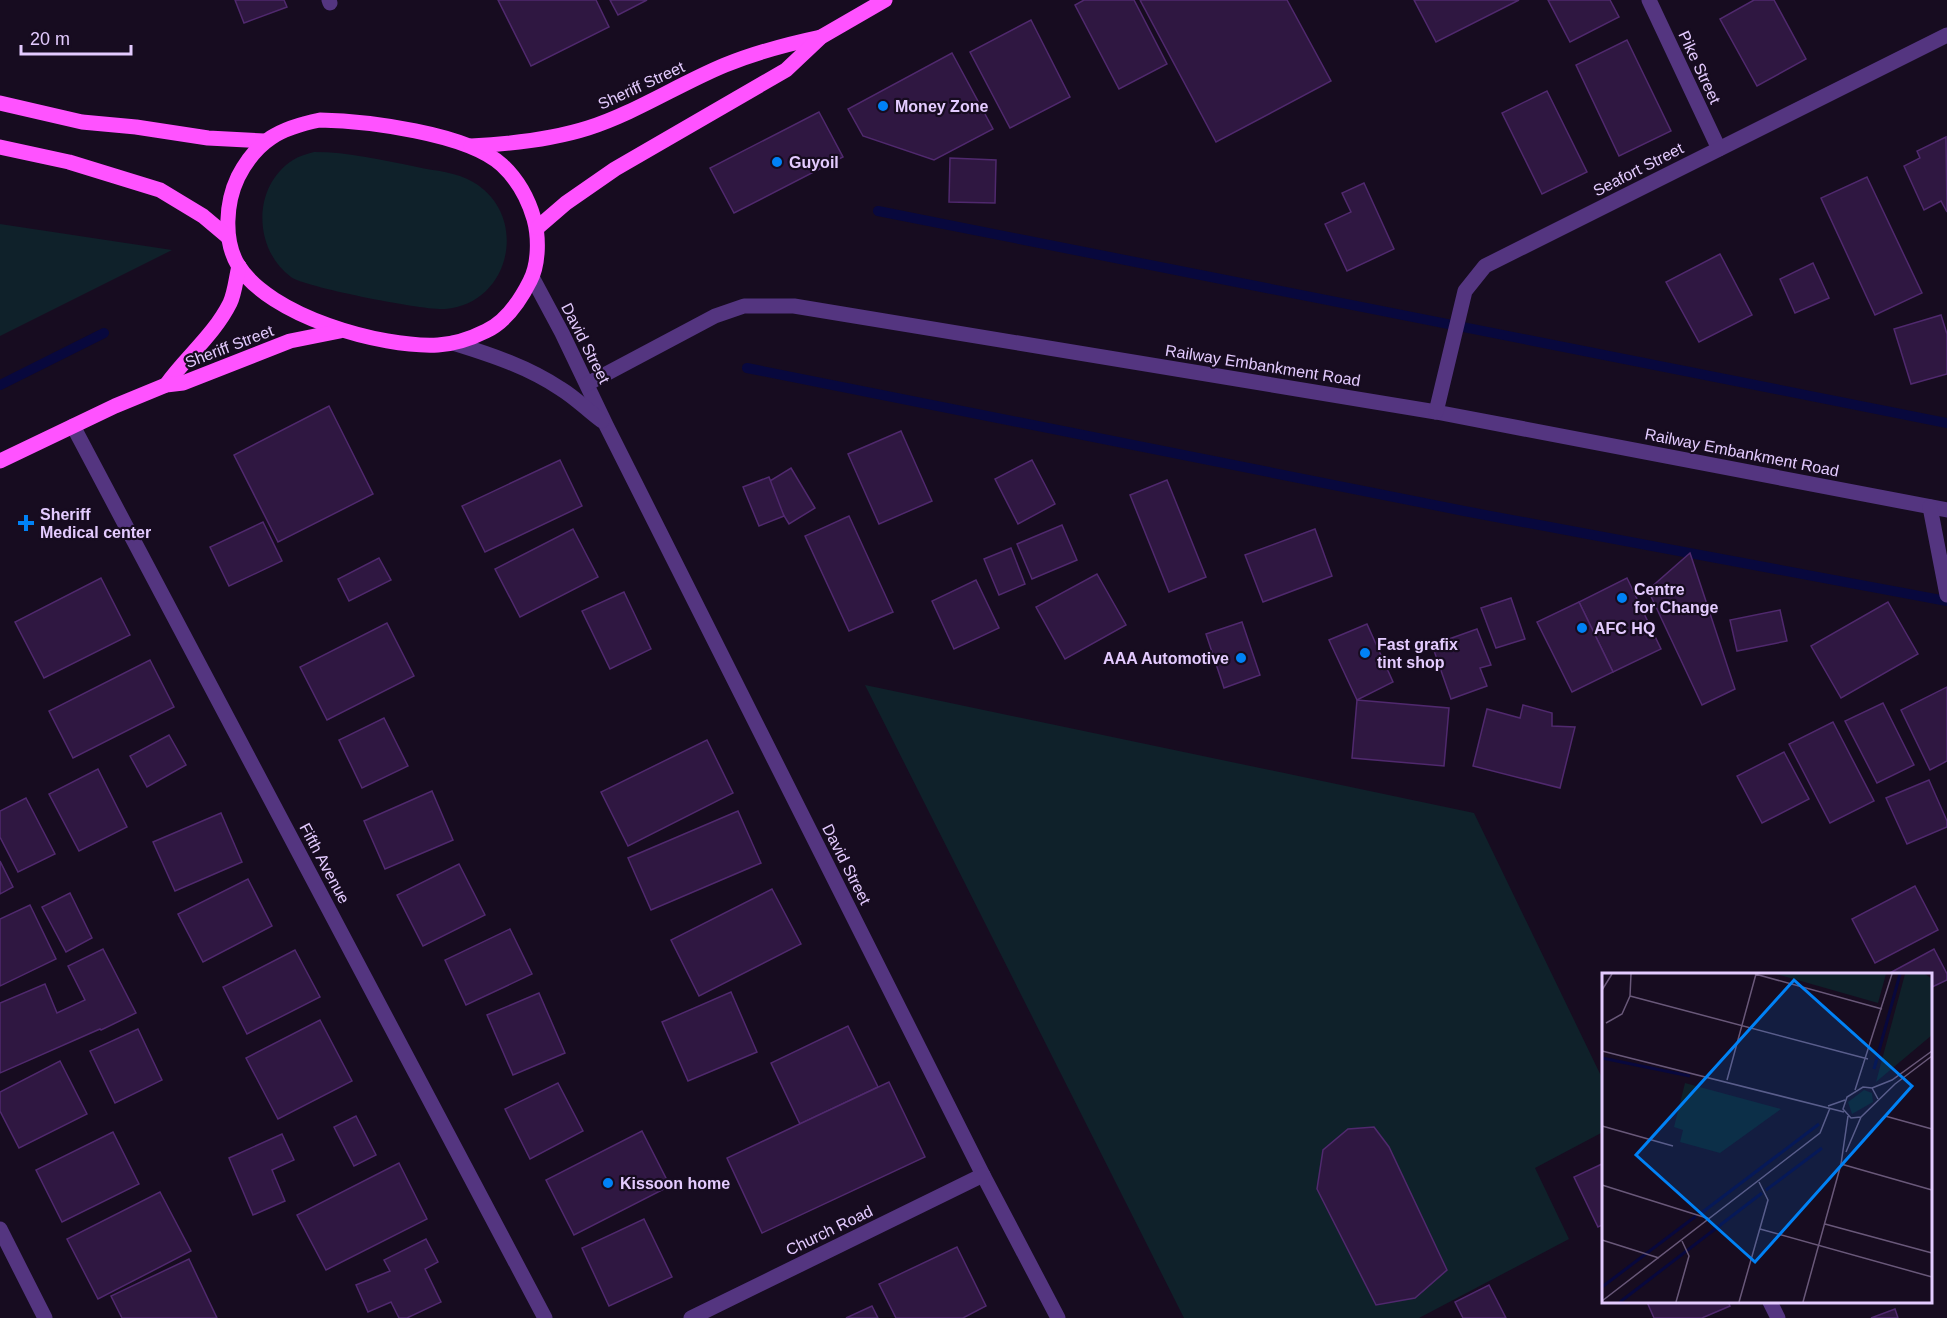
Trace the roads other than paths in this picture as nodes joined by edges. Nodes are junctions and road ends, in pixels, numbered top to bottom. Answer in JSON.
{"nodes":[{"id":1,"x":1649,"y":0,"type":"edge"},
{"id":2,"x":875,"y":2,"type":"edge"},
{"id":3,"x":1947,"y":35,"type":"edge"},
{"id":4,"x":821,"y":37,"type":"junction"},
{"id":5,"x":0,"y":103,"type":"edge"},
{"id":6,"x":264,"y":141,"type":"junction"},
{"id":7,"x":0,"y":147,"type":"edge"},
{"id":8,"x":471,"y":147,"type":"junction"},
{"id":9,"x":1719,"y":149,"type":"junction"},
{"id":10,"x":537,"y":228,"type":"junction"},
{"id":11,"x":228,"y":237,"type":"junction"},
{"id":12,"x":239,"y":266,"type":"junction"},
{"id":13,"x":532,"y":277,"type":"junction"},
{"id":14,"x":340,"y":331,"type":"junction"},
{"id":15,"x":453,"y":343,"type":"junction"},
{"id":16,"x":587,"y":384,"type":"junction"},
{"id":17,"x":166,"y":386,"type":"junction"},
{"id":18,"x":1436,"y":412,"type":"junction"},
{"id":19,"x":606,"y":425,"type":"junction"},
{"id":20,"x":73,"y":426,"type":"junction"},
{"id":21,"x":0,"y":461,"type":"edge"},
{"id":22,"x":1930,"y":507,"type":"junction"},
{"id":23,"x":1947,"y":510,"type":"edge"},
{"id":24,"x":1946,"y":593,"type":"edge"},
{"id":25,"x":983,"y":1175,"type":"junction"},
{"id":26,"x":0,"y":1229,"type":"edge"},
{"id":27,"x":1770,"y":1303,"type":"edge"},
{"id":28,"x":45,"y":1318,"type":"edge"},
{"id":29,"x":545,"y":1318,"type":"edge"},
{"id":30,"x":691,"y":1318,"type":"edge"},
{"id":31,"x":1058,"y":1318,"type":"edge"},
{"id":32,"x":1778,"y":1318,"type":"edge"}],
"edges":[{"from":1,"to":9,"type":"street","name":"Pike Street"},
{"from":2,"to":4,"type":"main road","name":"Sheriff Street"},
{"from":3,"to":9,"type":"street","name":"Seafort Street"},
{"from":4,"to":8,"type":"main road","name":"Sheriff Street"},
{"from":4,"to":10,"type":"main road","name":"Sheriff Street"},
{"from":5,"to":6,"type":"main road"},
{"from":6,"to":8,"type":"main road"},
{"from":6,"to":11,"type":"main road"},
{"from":7,"to":11,"type":"main road"},
{"from":8,"to":10,"type":"main road"},
{"from":9,"to":18,"type":"street","name":"Seafort Street"},
{"from":10,"to":13,"type":"main road"},
{"from":11,"to":12,"type":"main road"},
{"from":12,"to":14,"type":"main road"},
{"from":12,"to":17,"type":"main road","name":"Sheriff Street"},
{"from":13,"to":15,"type":"main road"},
{"from":13,"to":16,"type":"street","name":"David Street"},
{"from":14,"to":15,"type":"main road"},
{"from":14,"to":17,"type":"main road","name":"Sheriff Street"},
{"from":15,"to":19,"type":"street","name":"David Street"},
{"from":16,"to":18,"type":"street","name":"Railway Embankment Road"},
{"from":16,"to":19,"type":"street","name":"David Street"},
{"from":17,"to":20,"type":"main road","name":"Sheriff Street"},
{"from":18,"to":22,"type":"street","name":"Railway Embankment Road"},
{"from":19,"to":25,"type":"street","name":"David Street"},
{"from":20,"to":21,"type":"main road","name":"Sheriff Street"},
{"from":20,"to":29,"type":"street","name":"Fifth Avenue"},
{"from":22,"to":23,"type":"street","name":"Railway Embankment Road"},
{"from":22,"to":24,"type":"street"},
{"from":25,"to":30,"type":"street","name":"Church Road"},
{"from":25,"to":31,"type":"street","name":"David Street"},
{"from":26,"to":28,"type":"street"},
{"from":27,"to":32,"type":"street"}]}
